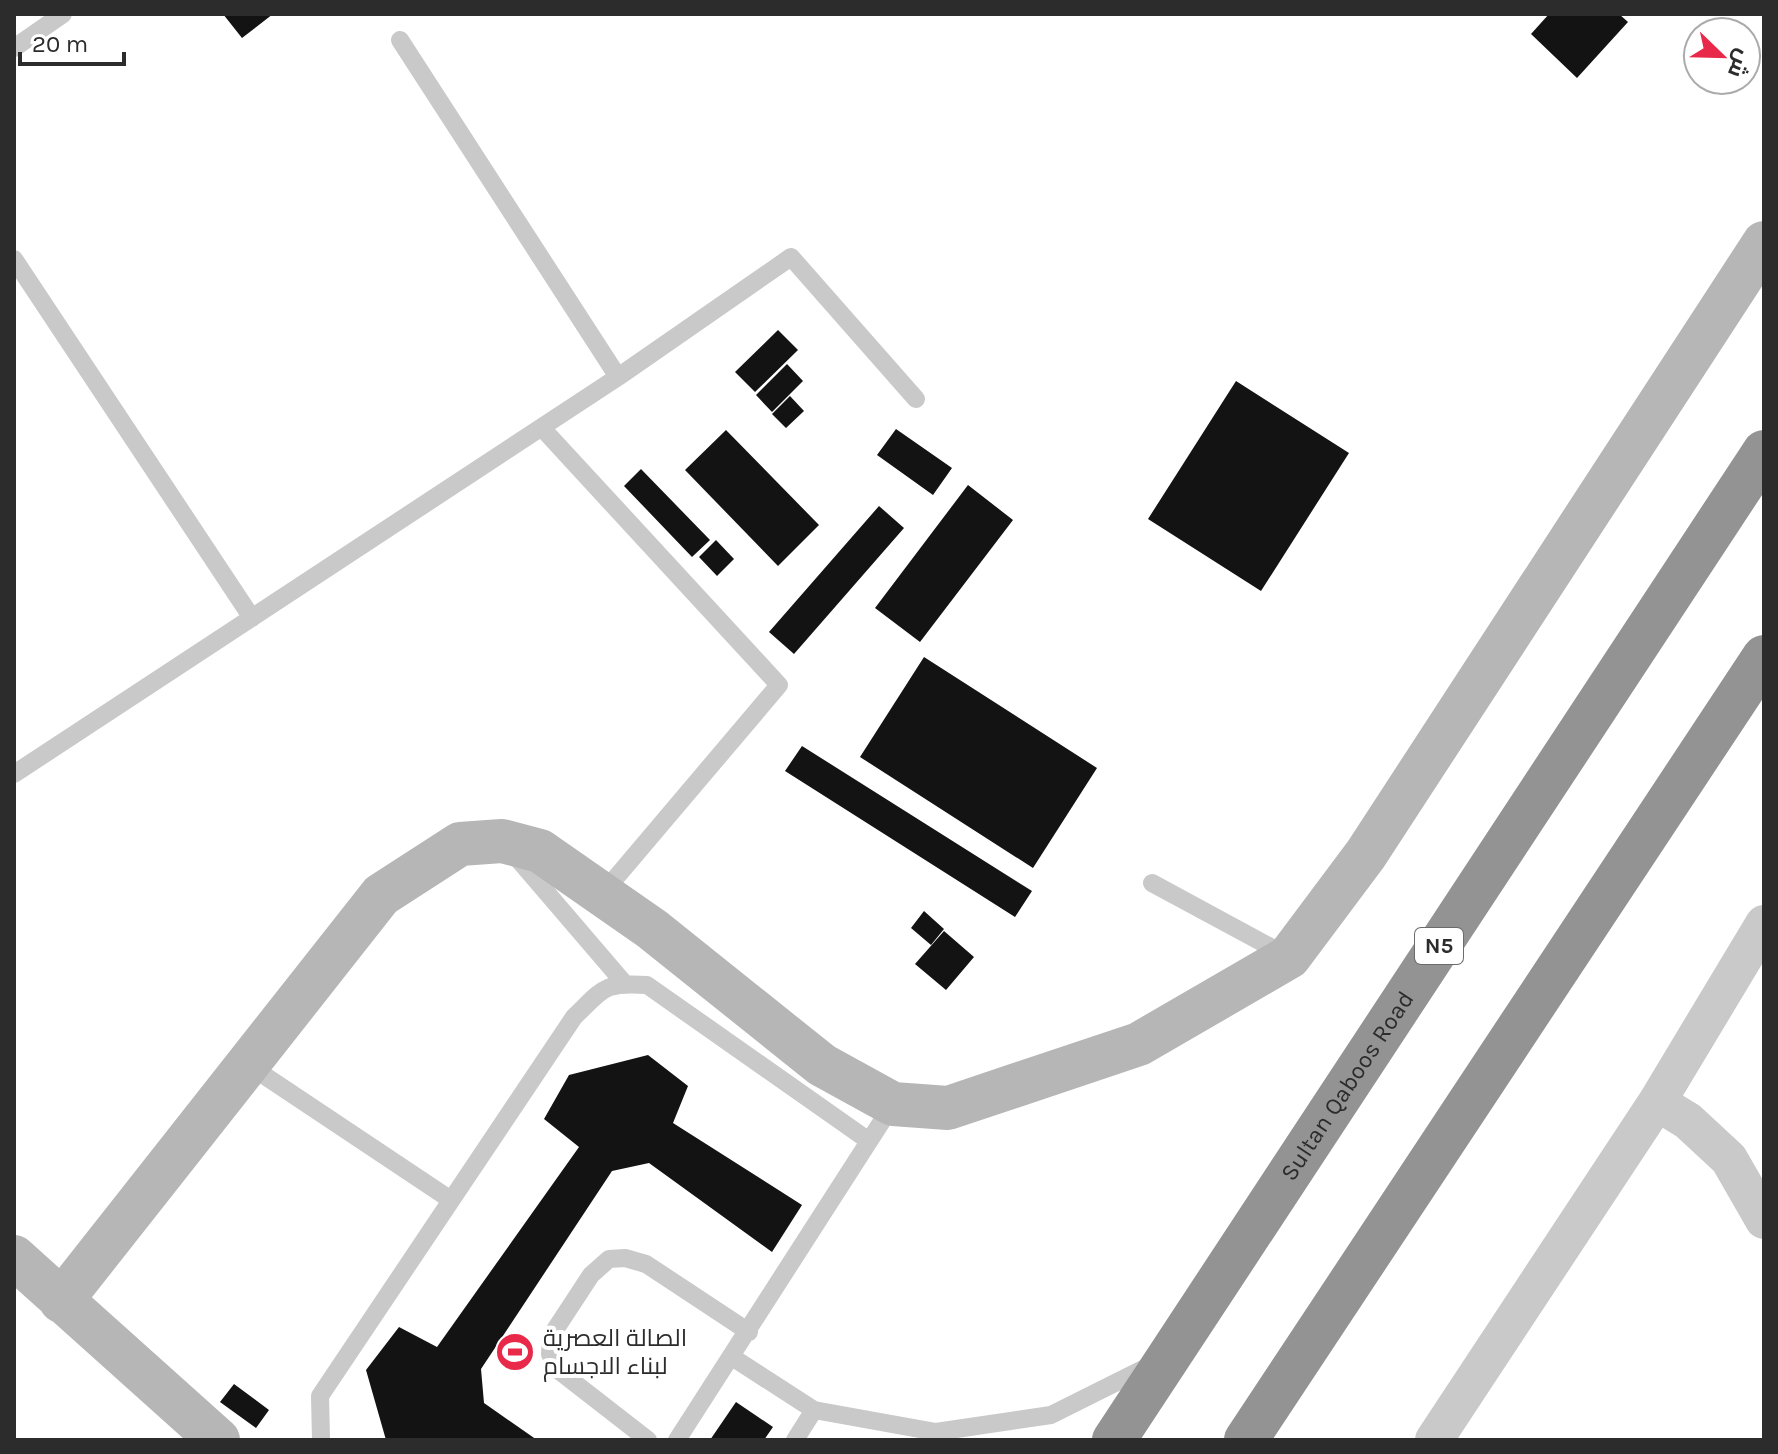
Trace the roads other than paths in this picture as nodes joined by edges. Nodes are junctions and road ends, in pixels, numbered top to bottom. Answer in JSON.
{"nodes":[{"id":1,"x":63,"y":14,"type":"edge"},
{"id":2,"x":400,"y":40,"type":"dead end"},
{"id":3,"x":14,"y":48,"type":"edge"},
{"id":4,"x":1764,"y":243,"type":"edge"},
{"id":5,"x":14,"y":259,"type":"edge"},
{"id":6,"x":618,"y":377,"type":"junction"},
{"id":7,"x":916,"y":399,"type":"dead end"},
{"id":8,"x":542,"y":428,"type":"junction"},
{"id":9,"x":1764,"y":452,"type":"edge"},
{"id":10,"x":252,"y":618,"type":"junction"},
{"id":11,"x":1764,"y":657,"type":"edge"},
{"id":12,"x":14,"y":774,"type":"edge"},
{"id":13,"x":502,"y":841,"type":"junction"},
{"id":14,"x":1152,"y":883,"type":"dead end"},
{"id":15,"x":602,"y":894,"type":"junction"},
{"id":16,"x":1764,"y":924,"type":"edge"},
{"id":17,"x":1289,"y":957,"type":"junction"},
{"id":18,"x":625,"y":984,"type":"junction"},
{"id":19,"x":247,"y":1064,"type":"junction"},
{"id":20,"x":1657,"y":1102,"type":"junction"},
{"id":21,"x":893,"y":1104,"type":"junction"},
{"id":22,"x":869,"y":1141,"type":"junction"},
{"id":23,"x":451,"y":1200,"type":"junction"},
{"id":24,"x":1764,"y":1220,"type":"edge"},
{"id":25,"x":32,"y":1279,"type":"edge"},
{"id":26,"x":749,"y":1332,"type":"junction"},
{"id":27,"x":1170,"y":1356,"type":"junction"},
{"id":28,"x":732,"y":1357,"type":"junction"},
{"id":29,"x":814,"y":1410,"type":"junction"},
{"id":30,"x":933,"y":1436,"type":"edge"},
{"id":31,"x":318,"y":1439,"type":"edge"},
{"id":32,"x":218,"y":1440,"type":"edge"},
{"id":33,"x":648,"y":1440,"type":"edge"},
{"id":34,"x":677,"y":1440,"type":"edge"},
{"id":35,"x":795,"y":1440,"type":"edge"},
{"id":36,"x":1097,"y":1440,"type":"edge"},
{"id":37,"x":1114,"y":1440,"type":"edge"},
{"id":38,"x":1246,"y":1440,"type":"edge"},
{"id":39,"x":1434,"y":1440,"type":"edge"}],
"edges":[{"from":1,"to":3,"type":"lane"},
{"from":2,"to":6,"type":"lane"},
{"from":4,"to":17,"type":"street"},
{"from":5,"to":10,"type":"lane"},
{"from":6,"to":7,"type":"lane"},
{"from":6,"to":8,"type":"lane"},
{"from":8,"to":10,"type":"lane"},
{"from":8,"to":15,"type":"lane"},
{"from":9,"to":27,"type":"highway","name":"Sultan Qaboos Road","number":"N5"},
{"from":10,"to":12,"type":"lane"},
{"from":11,"to":38,"type":"highway"},
{"from":13,"to":15,"type":"street"},
{"from":13,"to":18,"type":"lane"},
{"from":13,"to":19,"type":"street"},
{"from":14,"to":17,"type":"lane"},
{"from":15,"to":21,"type":"street"},
{"from":16,"to":20,"type":"street"},
{"from":17,"to":21,"type":"street"},
{"from":18,"to":22,"type":"lane"},
{"from":18,"to":23,"type":"lane"},
{"from":19,"to":23,"type":"lane"},
{"from":19,"to":25,"type":"street"},
{"from":20,"to":24,"type":"street"},
{"from":20,"to":39,"type":"street"},
{"from":21,"to":22,"type":"lane"},
{"from":22,"to":26,"type":"lane"},
{"from":23,"to":31,"type":"lane"},
{"from":25,"to":32,"type":"street"},
{"from":26,"to":28,"type":"lane"},
{"from":26,"to":33,"type":"lane"},
{"from":27,"to":30,"type":"lane"},
{"from":27,"to":36,"type":"street"},
{"from":27,"to":37,"type":"highway","name":"Sultan Qaboos Road","number":"N5"},
{"from":28,"to":29,"type":"lane"},
{"from":28,"to":34,"type":"lane"},
{"from":29,"to":30,"type":"lane"},
{"from":29,"to":35,"type":"lane"}]}
